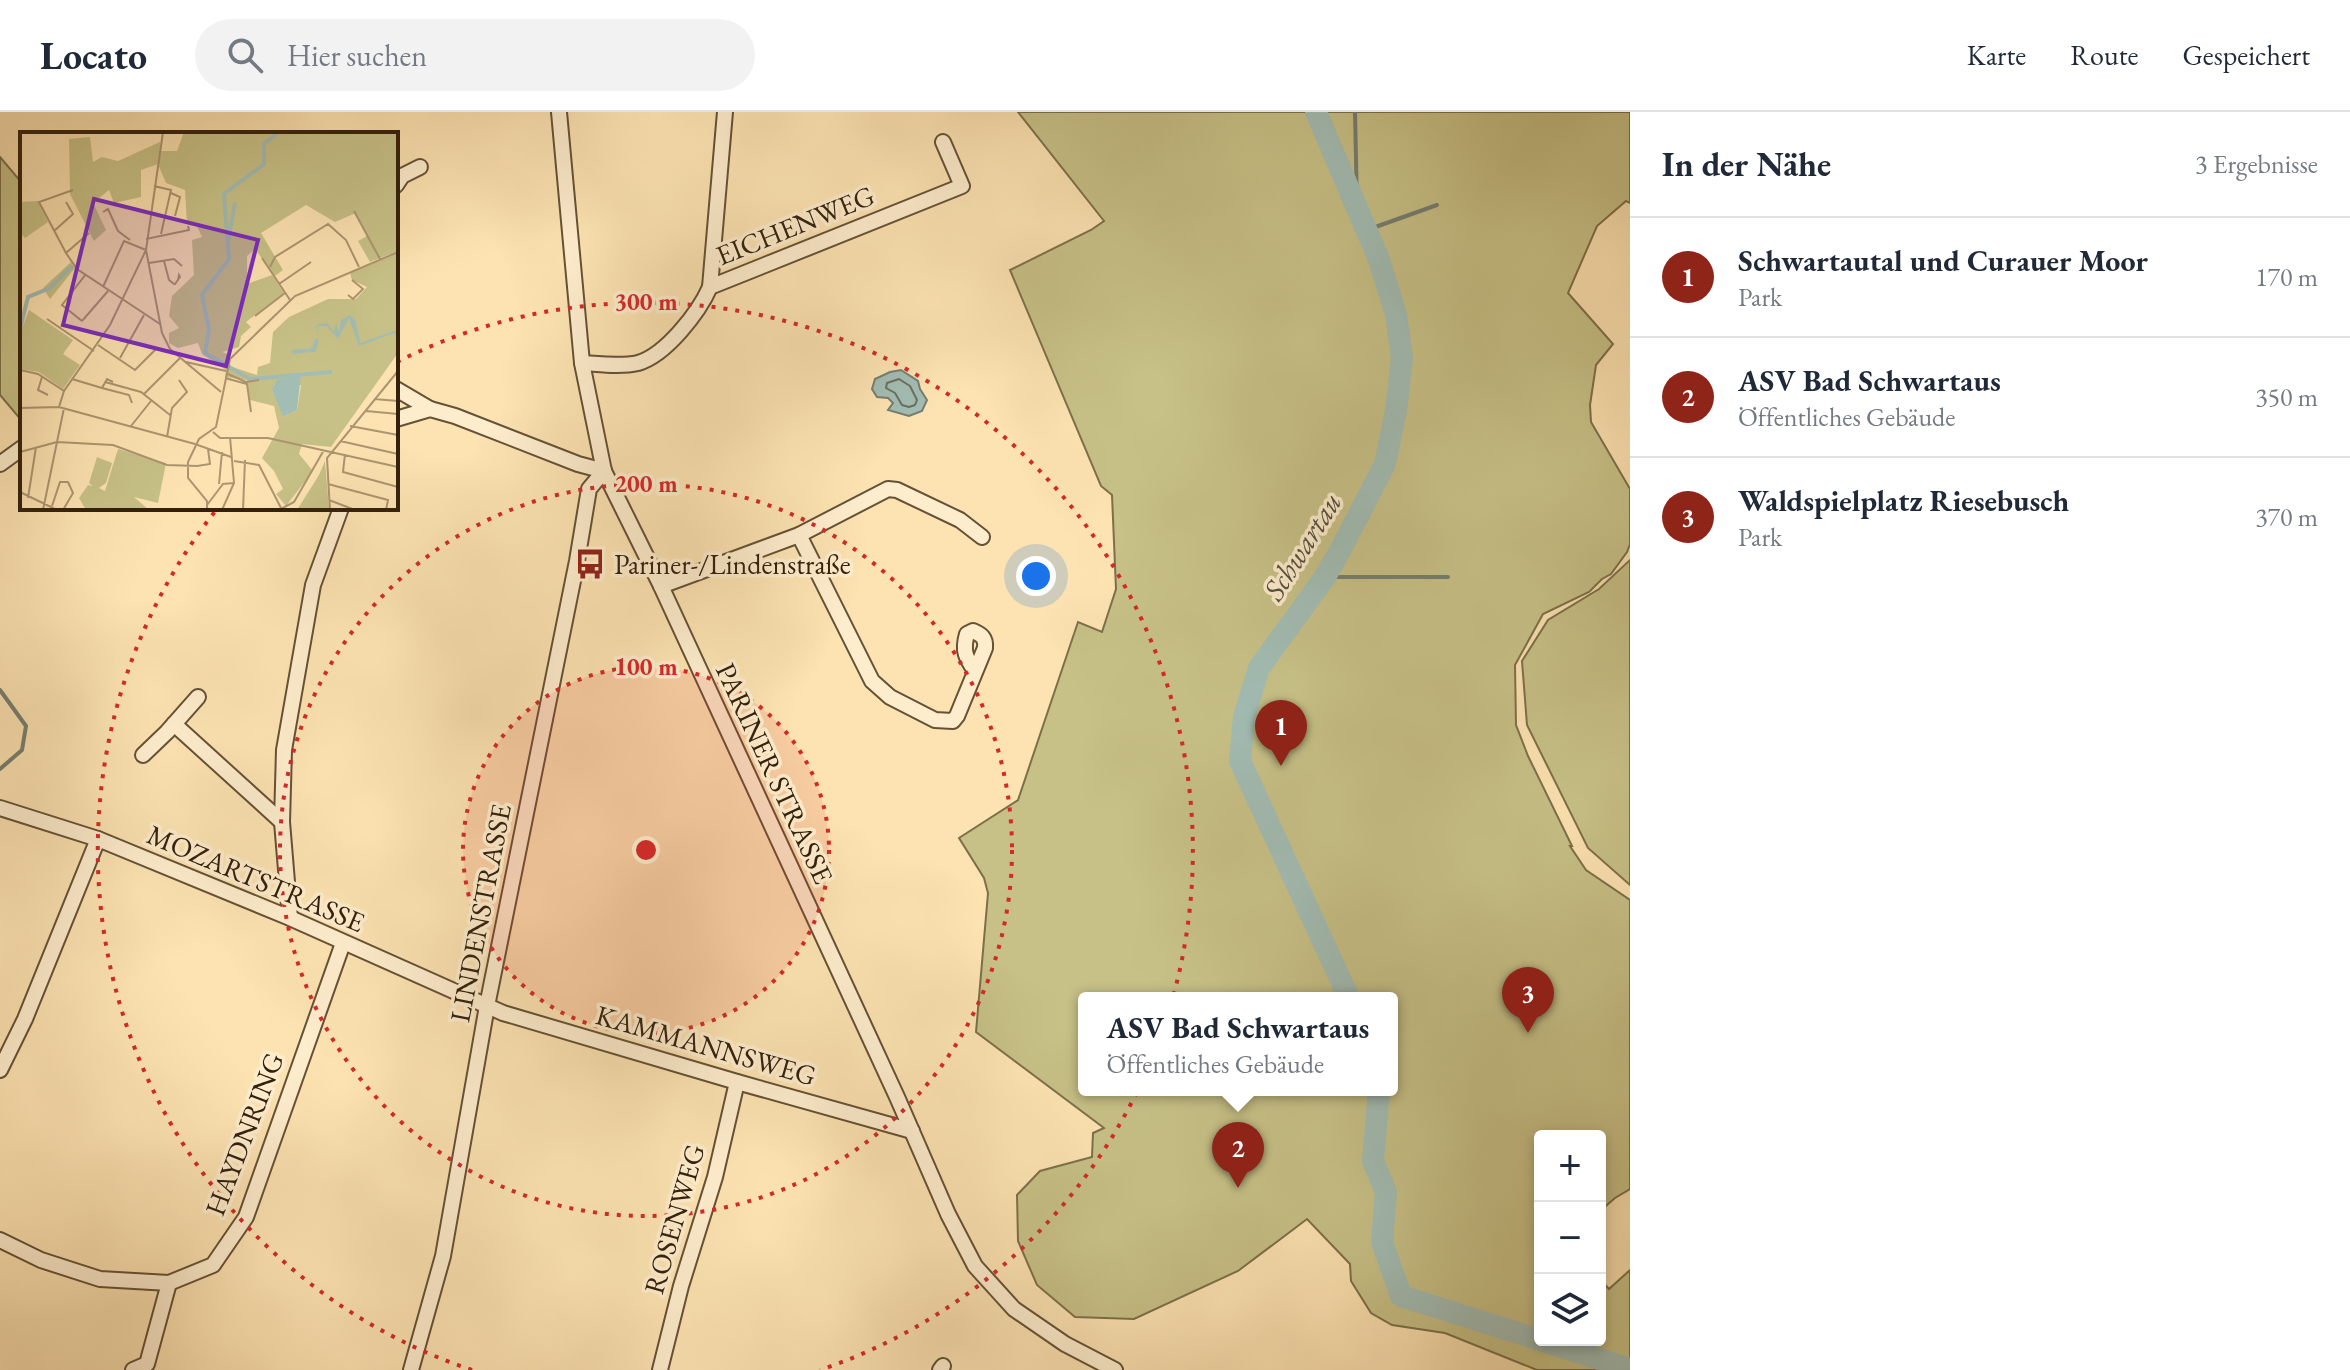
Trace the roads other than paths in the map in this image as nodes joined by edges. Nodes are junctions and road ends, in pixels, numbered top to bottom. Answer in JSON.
{"nodes":[{"id":1,"x":559,"y":112,"type":"edge"},
{"id":2,"x":725,"y":112,"type":"edge"},
{"id":3,"x":943,"y":142,"type":"dead end"},
{"id":4,"x":420,"y":167,"type":"dead end"},
{"id":5,"x":398,"y":182,"type":"edge"},
{"id":6,"x":710,"y":287,"type":"junction"},
{"id":7,"x":582,"y":363,"type":"junction"},
{"id":8,"x":398,"y":389,"type":"edge"},
{"id":9,"x":430,"y":409,"type":"junction"},
{"id":10,"x":398,"y":418,"type":"edge"},
{"id":11,"x":20,"y":449,"type":"edge"},
{"id":12,"x":0,"y":464,"type":"edge"},
{"id":13,"x":604,"y":471,"type":"junction"},
{"id":14,"x":340,"y":510,"type":"edge"},
{"id":15,"x":799,"y":535,"type":"junction"},
{"id":16,"x":982,"y":537,"type":"dead end"},
{"id":17,"x":661,"y":586,"type":"junction"},
{"id":18,"x":975,"y":671,"type":"dead end"},
{"id":19,"x":198,"y":697,"type":"dead end"},
{"id":20,"x":174,"y":724,"type":"junction"},
{"id":21,"x":143,"y":755,"type":"dead end"},
{"id":22,"x":0,"y":808,"type":"edge"},
{"id":23,"x":282,"y":822,"type":"junction"},
{"id":24,"x":98,"y":839,"type":"junction"},
{"id":25,"x":290,"y":918,"type":"junction"},
{"id":26,"x":343,"y":943,"type":"junction"},
{"id":27,"x":487,"y":1006,"type":"junction"},
{"id":28,"x":0,"y":1070,"type":"edge"},
{"id":29,"x":737,"y":1082,"type":"junction"},
{"id":30,"x":912,"y":1131,"type":"junction"},
{"id":31,"x":0,"y":1240,"type":"edge"},
{"id":32,"x":169,"y":1283,"type":"junction"},
{"id":33,"x":133,"y":1370,"type":"edge"},
{"id":34,"x":411,"y":1370,"type":"edge"},
{"id":35,"x":660,"y":1370,"type":"edge"},
{"id":36,"x":1115,"y":1370,"type":"edge"}],
"edges":[{"from":1,"to":7,"type":"street","name":"PARINER STRASSE"},
{"from":2,"to":6,"type":"street"},
{"from":3,"to":6,"type":"street","name":"EICHENWEG"},
{"from":4,"to":5,"type":"street"},
{"from":6,"to":7,"type":"street","name":"EICHENWEG"},
{"from":7,"to":13,"type":"street","name":"PARINER STRASSE"},
{"from":8,"to":9,"type":"street"},
{"from":9,"to":10,"type":"street"},
{"from":9,"to":13,"type":"street"},
{"from":11,"to":12,"type":"street"},
{"from":13,"to":17,"type":"street","name":"PARINER STRASSE"},
{"from":13,"to":27,"type":"street","name":"LINDENSTRASSE"},
{"from":14,"to":23,"type":"street"},
{"from":15,"to":16,"type":"street"},
{"from":15,"to":17,"type":"street"},
{"from":15,"to":18,"type":"street"},
{"from":17,"to":30,"type":"street","name":"PARINER STRASSE"},
{"from":19,"to":20,"type":"street"},
{"from":20,"to":21,"type":"street"},
{"from":20,"to":23,"type":"street"},
{"from":22,"to":24,"type":"street","name":"MOZARTSTRASSE"},
{"from":23,"to":25,"type":"street"},
{"from":24,"to":25,"type":"street","name":"MOZARTSTRASSE"},
{"from":24,"to":28,"type":"street"},
{"from":25,"to":26,"type":"street","name":"MOZARTSTRASSE"},
{"from":26,"to":27,"type":"street","name":"MOZARTSTRASSE"},
{"from":26,"to":32,"type":"street","name":"HAYDNRING"},
{"from":27,"to":29,"type":"street","name":"KAMMANNSWEG"},
{"from":27,"to":34,"type":"street","name":"LINDENSTRASSE"},
{"from":29,"to":30,"type":"street","name":"KAMMANNSWEG"},
{"from":29,"to":35,"type":"street","name":"ROSENWEG"},
{"from":30,"to":36,"type":"street","name":"PARINER STRASSE"},
{"from":31,"to":32,"type":"street","name":"HAYDNRING"},
{"from":32,"to":33,"type":"street"}]}
